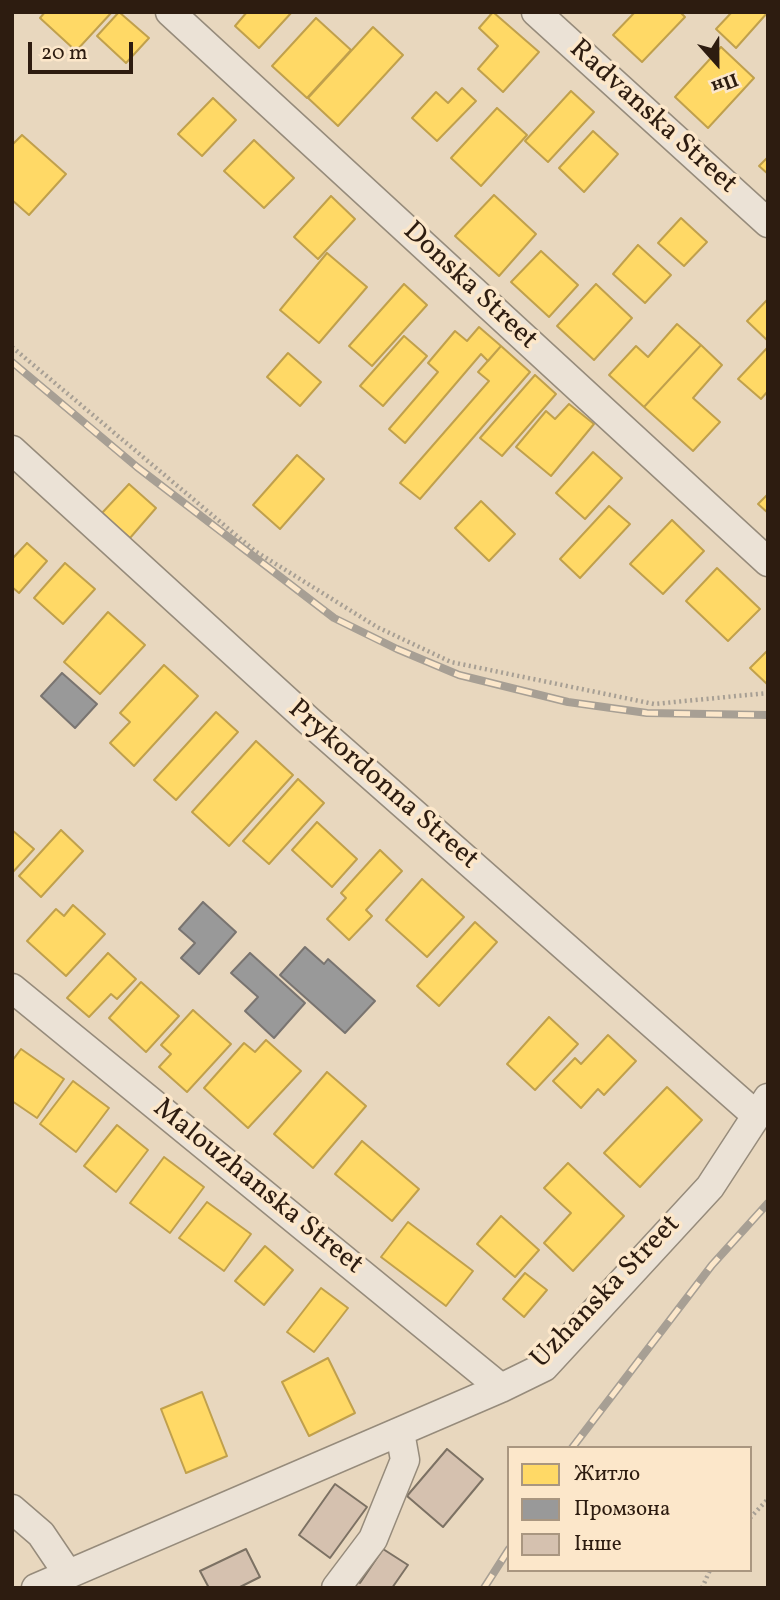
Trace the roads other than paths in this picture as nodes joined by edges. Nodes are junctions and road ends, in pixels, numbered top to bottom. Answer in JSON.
{"nodes":[{"id":1,"x":170,"y":12,"type":"edge"},
{"id":2,"x":536,"y":12,"type":"edge"},
{"id":3,"x":768,"y":223,"type":"edge"},
{"id":4,"x":12,"y":450,"type":"edge"},
{"id":5,"x":768,"y":562,"type":"edge"},
{"id":6,"x":12,"y":988,"type":"edge"},
{"id":7,"x":762,"y":1107,"type":"edge"},
{"id":8,"x":501,"y":1388,"type":"junction"},
{"id":9,"x":400,"y":1432,"type":"junction"},
{"id":10,"x":12,"y":1509,"type":"edge"},
{"id":11,"x":68,"y":1574,"type":"junction"},
{"id":12,"x":36,"y":1588,"type":"edge"},
{"id":13,"x":336,"y":1588,"type":"edge"}],
"edges":[{"from":1,"to":5,"type":"street","name":"Donska Street"},
{"from":2,"to":3,"type":"street","name":"Radvanska Street"},
{"from":4,"to":7,"type":"street","name":"Prykordonna Street"},
{"from":6,"to":8,"type":"street","name":"Malouzhanska Street"},
{"from":7,"to":8,"type":"street","name":"Uzhanska Street"},
{"from":8,"to":9,"type":"street","name":"Uzhanska Street"},
{"from":9,"to":11,"type":"street","name":"Uzhanska Street"},
{"from":9,"to":13,"type":"street"},
{"from":10,"to":11,"type":"street"},
{"from":11,"to":12,"type":"street","name":"Uzhanska Street"}]}
